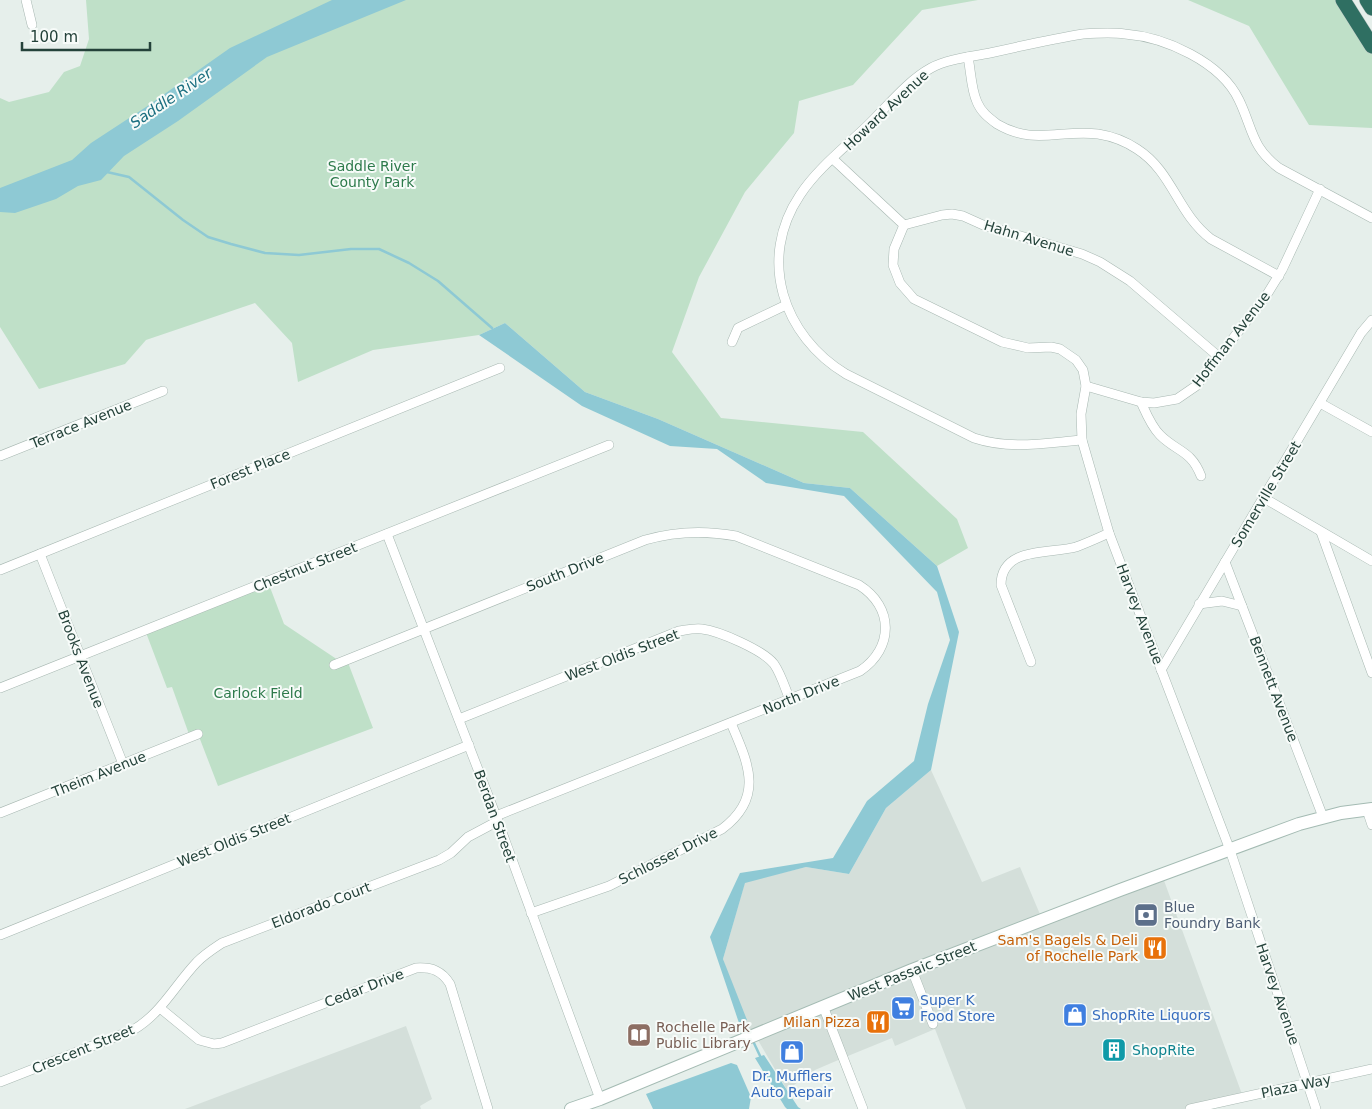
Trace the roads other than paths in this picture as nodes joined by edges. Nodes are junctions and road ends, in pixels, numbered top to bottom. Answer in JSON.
{"nodes":[{"id":1,"x":26,"y":0,"type":"edge"},
{"id":2,"x":1343,"y":0,"type":"edge"},
{"id":3,"x":1367,"y":0,"type":"edge"},
{"id":4,"x":1372,"y":8,"type":"edge"},
{"id":5,"x":32,"y":25,"type":"dead end"},
{"id":6,"x":1372,"y":46,"type":"edge"},
{"id":7,"x":968,"y":57,"type":"junction"},
{"id":8,"x":833,"y":159,"type":"junction"},
{"id":9,"x":1320,"y":190,"type":"junction"},
{"id":10,"x":1372,"y":218,"type":"edge"},
{"id":11,"x":904,"y":225,"type":"junction"},
{"id":12,"x":1279,"y":276,"type":"junction"},
{"id":13,"x":786,"y":305,"type":"junction"},
{"id":14,"x":1372,"y":320,"type":"edge"},
{"id":15,"x":732,"y":342,"type":"dead end"},
{"id":16,"x":1219,"y":357,"type":"junction"},
{"id":17,"x":500,"y":368,"type":"dead end"},
{"id":18,"x":1086,"y":386,"type":"junction"},
{"id":19,"x":162,"y":391,"type":"dead end"},
{"id":20,"x":1141,"y":402,"type":"junction"},
{"id":21,"x":1320,"y":403,"type":"junction"},
{"id":22,"x":1372,"y":432,"type":"edge"},
{"id":23,"x":1082,"y":440,"type":"junction"},
{"id":24,"x":609,"y":445,"type":"dead end"},
{"id":25,"x":0,"y":456,"type":"edge"},
{"id":26,"x":1201,"y":476,"type":"dead end"},
{"id":27,"x":1264,"y":498,"type":"junction"},
{"id":28,"x":710,"y":532,"type":"joint"},
{"id":29,"x":1321,"y":532,"type":"junction"},
{"id":30,"x":1109,"y":533,"type":"junction"},
{"id":31,"x":387,"y":534,"type":"junction"},
{"id":32,"x":40,"y":554,"type":"junction"},
{"id":33,"x":1372,"y":561,"type":"edge"},
{"id":34,"x":1224,"y":562,"type":"junction"},
{"id":35,"x":0,"y":570,"type":"edge"},
{"id":36,"x":1200,"y":604,"type":"junction"},
{"id":37,"x":1242,"y":606,"type":"junction"},
{"id":38,"x":424,"y":628,"type":"junction"},
{"id":39,"x":80,"y":656,"type":"junction"},
{"id":40,"x":1031,"y":662,"type":"dead end"},
{"id":41,"x":334,"y":665,"type":"dead end"},
{"id":42,"x":1161,"y":670,"type":"junction"},
{"id":43,"x":1372,"y":673,"type":"edge"},
{"id":44,"x":0,"y":688,"type":"edge"},
{"id":45,"x":790,"y":700,"type":"junction"},
{"id":46,"x":459,"y":719,"type":"junction"},
{"id":47,"x":731,"y":723,"type":"junction"},
{"id":48,"x":198,"y":734,"type":"dead end"},
{"id":49,"x":469,"y":745,"type":"junction"},
{"id":50,"x":122,"y":764,"type":"junction"},
{"id":51,"x":1369,"y":809,"type":"edge"},
{"id":52,"x":0,"y":813,"type":"edge"},
{"id":53,"x":1324,"y":817,"type":"junction"},
{"id":54,"x":497,"y":819,"type":"junction"},
{"id":55,"x":1372,"y":825,"type":"edge"},
{"id":56,"x":1230,"y":850,"type":"junction"},
{"id":57,"x":531,"y":913,"type":"junction"},
{"id":58,"x":0,"y":935,"type":"edge"},
{"id":59,"x":912,"y":970,"type":"junction"},
{"id":60,"x":823,"y":1006,"type":"junction"},
{"id":61,"x":160,"y":1008,"type":"junction"},
{"id":62,"x":933,"y":1024,"type":"dead end"},
{"id":63,"x":1372,"y":1069,"type":"edge"},
{"id":64,"x":0,"y":1082,"type":"edge"},
{"id":65,"x":1308,"y":1083,"type":"junction"},
{"id":66,"x":600,"y":1099,"type":"junction"},
{"id":67,"x":488,"y":1109,"type":"edge"},
{"id":68,"x":571,"y":1109,"type":"edge"},
{"id":69,"x":863,"y":1109,"type":"edge"},
{"id":70,"x":1190,"y":1109,"type":"edge"},
{"id":71,"x":1316,"y":1109,"type":"edge"}],
"edges":[{"from":1,"to":5,"type":"street"},
{"from":2,"to":6,"type":"highway"},
{"from":3,"to":4,"type":"highway"},
{"from":7,"to":8,"type":"street","name":"Howard Avenue"},
{"from":7,"to":9,"type":"street","name":"Howard Avenue"},
{"from":7,"to":12,"type":"street"},
{"from":8,"to":11,"type":"street"},
{"from":8,"to":13,"type":"street","name":"Howard Avenue"},
{"from":9,"to":10,"type":"street","name":"Howard Avenue"},
{"from":9,"to":12,"type":"street","name":"Hoffman Avenue"},
{"from":11,"to":16,"type":"street","name":"Hahn Avenue"},
{"from":11,"to":18,"type":"street","name":"Harvey Avenue"},
{"from":12,"to":16,"type":"street","name":"Hoffman Avenue"},
{"from":13,"to":15,"type":"street"},
{"from":13,"to":23,"type":"street","name":"Howard Avenue"},
{"from":14,"to":21,"type":"street","name":"Somerville Street"},
{"from":16,"to":20,"type":"street","name":"Hoffman Avenue"},
{"from":17,"to":32,"type":"street","name":"Forest Place"},
{"from":18,"to":20,"type":"street","name":"Hoffman Avenue"},
{"from":18,"to":23,"type":"street","name":"Harvey Avenue"},
{"from":19,"to":25,"type":"street","name":"Terrace Avenue"},
{"from":20,"to":26,"type":"street"},
{"from":21,"to":22,"type":"street"},
{"from":21,"to":27,"type":"street","name":"Somerville Street"},
{"from":23,"to":30,"type":"street","name":"Harvey Avenue"},
{"from":24,"to":31,"type":"street","name":"Chestnut Street"},
{"from":27,"to":29,"type":"street"},
{"from":27,"to":34,"type":"street","name":"Somerville Street"},
{"from":28,"to":38,"type":"street","name":"South Drive"},
{"from":28,"to":45,"type":"street","name":"North Drive"},
{"from":29,"to":33,"type":"street"},
{"from":29,"to":43,"type":"street"},
{"from":30,"to":40,"type":"street"},
{"from":30,"to":42,"type":"street","name":"Harvey Avenue"},
{"from":31,"to":38,"type":"street","name":"Berdan Street"},
{"from":31,"to":39,"type":"street","name":"Chestnut Street"},
{"from":32,"to":35,"type":"street","name":"Forest Place"},
{"from":32,"to":39,"type":"street","name":"Brooks Avenue"},
{"from":34,"to":36,"type":"street","name":"Somerville Street"},
{"from":34,"to":37,"type":"street","name":"Bennett Avenue"},
{"from":36,"to":37,"type":"street"},
{"from":36,"to":42,"type":"street","name":"Somerville Street"},
{"from":37,"to":53,"type":"street","name":"Bennett Avenue"},
{"from":38,"to":41,"type":"street","name":"South Drive"},
{"from":38,"to":46,"type":"street","name":"Berdan Street"},
{"from":39,"to":44,"type":"street","name":"Chestnut Street"},
{"from":39,"to":50,"type":"street","name":"Brooks Avenue"},
{"from":42,"to":56,"type":"street","name":"Harvey Avenue"},
{"from":45,"to":46,"type":"street","name":"West Oldis Street"},
{"from":45,"to":47,"type":"street","name":"North Drive"},
{"from":46,"to":49,"type":"street","name":"Berdan Street"},
{"from":47,"to":54,"type":"street","name":"North Drive"},
{"from":47,"to":57,"type":"street","name":"Schlosser Drive"},
{"from":48,"to":50,"type":"street","name":"Theim Avenue"},
{"from":49,"to":54,"type":"street","name":"Berdan Street"},
{"from":49,"to":58,"type":"street","name":"West Oldis Street"},
{"from":50,"to":52,"type":"street","name":"Theim Avenue"},
{"from":51,"to":53,"type":"main road","name":"West Passaic Street"},
{"from":51,"to":55,"type":"street"},
{"from":53,"to":56,"type":"main road","name":"West Passaic Street"},
{"from":54,"to":57,"type":"street","name":"Berdan Street"},
{"from":54,"to":61,"type":"street","name":"Eldorado Court"},
{"from":56,"to":59,"type":"main road","name":"West Passaic Street"},
{"from":56,"to":65,"type":"street","name":"Harvey Avenue"},
{"from":57,"to":66,"type":"street","name":"Berdan Street"},
{"from":59,"to":60,"type":"main road","name":"West Passaic Street"},
{"from":59,"to":62,"type":"street"},
{"from":60,"to":66,"type":"main road","name":"West Passaic Street"},
{"from":60,"to":69,"type":"street"},
{"from":61,"to":64,"type":"street","name":"Crescent Street"},
{"from":61,"to":67,"type":"street","name":"Cedar Drive"},
{"from":63,"to":65,"type":"street","name":"Plaza Way"},
{"from":65,"to":70,"type":"street","name":"Plaza Way"},
{"from":65,"to":71,"type":"street","name":"Harvey Avenue"},
{"from":66,"to":68,"type":"main road","name":"West Passaic Street"}]}
